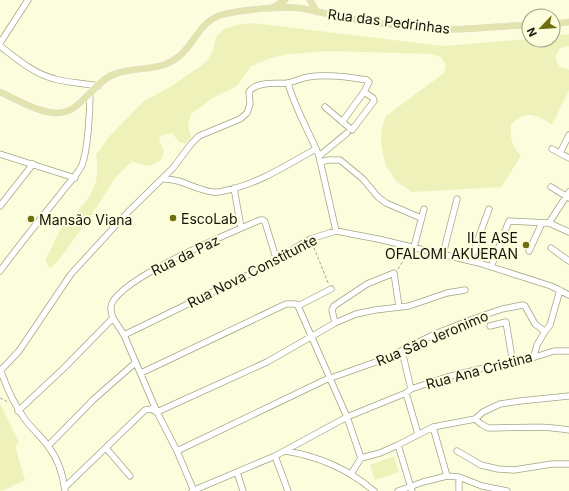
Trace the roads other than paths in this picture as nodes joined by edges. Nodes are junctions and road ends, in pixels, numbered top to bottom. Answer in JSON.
{"nodes":[{"id":1,"x":28,"y":0,"type":"edge"},
{"id":2,"x":285,"y":0,"type":"edge"},
{"id":3,"x":306,"y":0,"type":"edge"},
{"id":4,"x":310,"y":0,"type":"edge"},
{"id":5,"x":299,"y":6,"type":"edge"},
{"id":6,"x":271,"y":9,"type":"junction"},
{"id":7,"x":317,"y":12,"type":"junction"},
{"id":8,"x":521,"y":26,"type":"edge"},
{"id":9,"x":0,"y":44,"type":"edge"},
{"id":10,"x":288,"y":83,"type":"junction"},
{"id":11,"x":98,"y":86,"type":"junction"},
{"id":12,"x":0,"y":92,"type":"edge"},
{"id":13,"x":364,"y":92,"type":"junction"},
{"id":14,"x":90,"y":93,"type":"junction"},
{"id":15,"x":325,"y":107,"type":"dead end"},
{"id":16,"x":342,"y":122,"type":"junction"},
{"id":17,"x":349,"y":131,"type":"junction"},
{"id":18,"x":569,"y":135,"type":"edge"},
{"id":19,"x":316,"y":148,"type":"junction"},
{"id":20,"x":552,"y":149,"type":"dead end"},
{"id":21,"x":560,"y":153,"type":"junction"},
{"id":22,"x":0,"y":154,"type":"edge"},
{"id":23,"x":569,"y":158,"type":"edge"},
{"id":24,"x":320,"y":159,"type":"junction"},
{"id":25,"x":33,"y":164,"type":"junction"},
{"id":26,"x":75,"y":178,"type":"junction"},
{"id":27,"x":163,"y":179,"type":"junction"},
{"id":28,"x":551,"y":187,"type":"dead end"},
{"id":29,"x":234,"y":188,"type":"junction"},
{"id":30,"x":568,"y":196,"type":"edge"},
{"id":31,"x":457,"y":199,"type":"dead end"},
{"id":32,"x":0,"y":206,"type":"edge"},
{"id":33,"x":424,"y":209,"type":"dead end"},
{"id":34,"x":489,"y":209,"type":"dead end"},
{"id":35,"x":421,"y":218,"type":"junction"},
{"id":36,"x":542,"y":223,"type":"junction"},
{"id":37,"x":549,"y":223,"type":"junction"},
{"id":38,"x":241,"y":228,"type":"junction"},
{"id":39,"x":336,"y":231,"type":"junction"},
{"id":40,"x":569,"y":232,"type":"edge"},
{"id":41,"x":414,"y":247,"type":"junction"},
{"id":42,"x":551,"y":248,"type":"dead end"},
{"id":43,"x":530,"y":251,"type":"dead end"},
{"id":44,"x":443,"y":254,"type":"junction"},
{"id":45,"x":276,"y":258,"type":"junction"},
{"id":46,"x":470,"y":261,"type":"junction"},
{"id":47,"x":569,"y":261,"type":"edge"},
{"id":48,"x":491,"y":267,"type":"junction"},
{"id":49,"x":0,"y":271,"type":"edge"},
{"id":50,"x":331,"y":289,"type":"road end"},
{"id":51,"x":465,"y":290,"type":"dead end"},
{"id":52,"x":560,"y":290,"type":"junction"},
{"id":53,"x":569,"y":295,"type":"edge"},
{"id":54,"x":298,"y":306,"type":"junction"},
{"id":55,"x":399,"y":307,"type":"junction"},
{"id":56,"x":113,"y":318,"type":"junction"},
{"id":57,"x":335,"y":324,"type":"junction"},
{"id":58,"x":490,"y":326,"type":"dead end"},
{"id":59,"x":544,"y":333,"type":"junction"},
{"id":60,"x":124,"y":335,"type":"junction"},
{"id":61,"x":312,"y":337,"type":"junction"},
{"id":62,"x":402,"y":351,"type":"junction"},
{"id":63,"x":569,"y":351,"type":"edge"},
{"id":64,"x":534,"y":356,"type":"junction"},
{"id":65,"x":135,"y":363,"type":"junction"},
{"id":66,"x":513,"y":364,"type":"junction"},
{"id":67,"x":0,"y":370,"type":"edge"},
{"id":68,"x":141,"y":373,"type":"junction"},
{"id":69,"x":330,"y":379,"type":"junction"},
{"id":70,"x":408,"y":391,"type":"junction"},
{"id":71,"x":569,"y":396,"type":"edge"},
{"id":72,"x":18,"y":411,"type":"junction"},
{"id":73,"x":157,"y":412,"type":"junction"},
{"id":74,"x":347,"y":418,"type":"junction"},
{"id":75,"x":475,"y":419,"type":"junction"},
{"id":76,"x":433,"y":427,"type":"junction"},
{"id":77,"x":569,"y":430,"type":"edge"},
{"id":78,"x":418,"y":434,"type":"junction"},
{"id":79,"x":398,"y":445,"type":"junction"},
{"id":80,"x":48,"y":446,"type":"junction"},
{"id":81,"x":106,"y":448,"type":"junction"},
{"id":82,"x":177,"y":451,"type":"junction"},
{"id":83,"x":284,"y":451,"type":"junction"},
{"id":84,"x":457,"y":451,"type":"dead end"},
{"id":85,"x":275,"y":456,"type":"junction"},
{"id":86,"x":361,"y":458,"type":"junction"},
{"id":87,"x":569,"y":464,"type":"edge"},
{"id":88,"x":237,"y":472,"type":"junction"},
{"id":89,"x":351,"y":474,"type":"junction"},
{"id":90,"x":130,"y":476,"type":"dead end"},
{"id":91,"x":447,"y":476,"type":"junction"},
{"id":92,"x":459,"y":477,"type":"junction"},
{"id":93,"x":65,"y":489,"type":"edge"},
{"id":94,"x":410,"y":489,"type":"edge"},
{"id":95,"x":193,"y":491,"type":"edge"},
{"id":96,"x":243,"y":491,"type":"edge"},
{"id":97,"x":288,"y":491,"type":"edge"},
{"id":98,"x":374,"y":491,"type":"edge"},
{"id":99,"x":398,"y":491,"type":"edge"},
{"id":100,"x":460,"y":491,"type":"edge"},
{"id":101,"x":507,"y":491,"type":"edge"}],
"edges":[{"from":1,"to":9,"type":"street"},
{"from":2,"to":6,"type":"main road"},
{"from":3,"to":5,"type":"main road"},
{"from":4,"to":7,"type":"main road"},
{"from":5,"to":6,"type":"main road","name":"Rua das Pedrinhas"},
{"from":5,"to":7,"type":"main road","name":"Rua das Pedrinhas"},
{"from":6,"to":11,"type":"main road","name":"Rua das Pedrinhas"},
{"from":7,"to":8,"type":"main road","name":"Rua das Pedrinhas"},
{"from":9,"to":11,"type":"street"},
{"from":10,"to":13,"type":"street"},
{"from":10,"to":19,"type":"street"},
{"from":10,"to":27,"type":"street"},
{"from":11,"to":14,"type":"main road","name":"Rua das Pedrinhas"},
{"from":12,"to":14,"type":"main road","name":"Rua das Pedrinhas"},
{"from":13,"to":16,"type":"street"},
{"from":13,"to":17,"type":"street"},
{"from":14,"to":26,"type":"street"},
{"from":15,"to":16,"type":"street"},
{"from":16,"to":17,"type":"street"},
{"from":17,"to":24,"type":"street"},
{"from":18,"to":21,"type":"street"},
{"from":19,"to":24,"type":"street"},
{"from":19,"to":29,"type":"street"},
{"from":20,"to":21,"type":"street"},
{"from":21,"to":23,"type":"street"},
{"from":22,"to":25,"type":"street"},
{"from":24,"to":35,"type":"street"},
{"from":24,"to":39,"type":"street"},
{"from":25,"to":26,"type":"street"},
{"from":25,"to":32,"type":"street"},
{"from":26,"to":49,"type":"street"},
{"from":27,"to":29,"type":"street"},
{"from":27,"to":67,"type":"street"},
{"from":28,"to":30,"type":"street"},
{"from":29,"to":38,"type":"street"},
{"from":30,"to":37,"type":"street"},
{"from":31,"to":44,"type":"street"},
{"from":33,"to":35,"type":"street"},
{"from":34,"to":46,"type":"street"},
{"from":35,"to":41,"type":"street"},
{"from":36,"to":37,"type":"street"},
{"from":36,"to":43,"type":"street"},
{"from":36,"to":48,"type":"street"},
{"from":37,"to":40,"type":"street"},
{"from":38,"to":45,"type":"street","name":"Rua da Paz"},
{"from":38,"to":56,"type":"street","name":"Rua da Paz"},
{"from":39,"to":41,"type":"street","name":"Rua Nova Constitunte"},
{"from":39,"to":45,"type":"street","name":"Rua Nova Constitunte"},
{"from":41,"to":44,"type":"street","name":"Rua Nova Constitunte"},
{"from":42,"to":47,"type":"street"},
{"from":44,"to":46,"type":"street","name":"Rua Nova Constitunte"},
{"from":45,"to":60,"type":"street","name":"Rua Nova Constitunte"},
{"from":46,"to":48,"type":"street","name":"Rua Nova Constitunte"},
{"from":48,"to":52,"type":"street","name":"Rua Nova Constitunte"},
{"from":50,"to":54,"type":"street"},
{"from":51,"to":55,"type":"street"},
{"from":52,"to":53,"type":"street","name":"Rua Nova Constitunte"},
{"from":52,"to":59,"type":"street"},
{"from":54,"to":61,"type":"street"},
{"from":54,"to":68,"type":"street"},
{"from":55,"to":57,"type":"street"},
{"from":55,"to":57,"type":"street"},
{"from":56,"to":60,"type":"street"},
{"from":56,"to":72,"type":"street"},
{"from":57,"to":61,"type":"street"},
{"from":58,"to":66,"type":"street"},
{"from":59,"to":62,"type":"street","name":"Rua São Jeronimo"},
{"from":59,"to":64,"type":"street"},
{"from":60,"to":65,"type":"street"},
{"from":61,"to":69,"type":"street"},
{"from":61,"to":73,"type":"street"},
{"from":62,"to":69,"type":"street","name":"Rua São Jeronimo"},
{"from":62,"to":70,"type":"street"},
{"from":63,"to":64,"type":"street","name":"Rua Ana Cristina"},
{"from":64,"to":66,"type":"street","name":"Rua Ana Cristina"},
{"from":65,"to":68,"type":"street"},
{"from":65,"to":80,"type":"street"},
{"from":66,"to":70,"type":"street","name":"Rua Ana Cristina"},
{"from":67,"to":72,"type":"street"},
{"from":68,"to":73,"type":"street"},
{"from":69,"to":74,"type":"street"},
{"from":69,"to":82,"type":"street","name":"Rua São Jeronimo"},
{"from":70,"to":74,"type":"street","name":"Rua Ana Cristina"},
{"from":70,"to":78,"type":"street"},
{"from":71,"to":75,"type":"street"},
{"from":72,"to":80,"type":"street"},
{"from":73,"to":81,"type":"street"},
{"from":73,"to":82,"type":"street"},
{"from":74,"to":83,"type":"street","name":"Rua Ana Cristina"},
{"from":74,"to":86,"type":"street"},
{"from":75,"to":76,"type":"street"},
{"from":75,"to":77,"type":"street"},
{"from":76,"to":78,"type":"street"},
{"from":76,"to":91,"type":"street"},
{"from":78,"to":79,"type":"street"},
{"from":79,"to":86,"type":"street"},
{"from":79,"to":94,"type":"street"},
{"from":80,"to":93,"type":"street"},
{"from":81,"to":90,"type":"street"},
{"from":81,"to":93,"type":"street"},
{"from":82,"to":95,"type":"street"},
{"from":83,"to":85,"type":"street","name":"Rua Ana Cristina"},
{"from":83,"to":89,"type":"street"},
{"from":84,"to":87,"type":"street"},
{"from":85,"to":88,"type":"street","name":"Rua Ana Cristina"},
{"from":85,"to":97,"type":"street"},
{"from":86,"to":89,"type":"street"},
{"from":88,"to":95,"type":"street","name":"Rua Ana Cristina"},
{"from":88,"to":96,"type":"street"},
{"from":89,"to":98,"type":"street"},
{"from":91,"to":92,"type":"street"},
{"from":91,"to":94,"type":"street"},
{"from":92,"to":100,"type":"street"},
{"from":92,"to":101,"type":"street"},
{"from":94,"to":99,"type":"street"}]}
